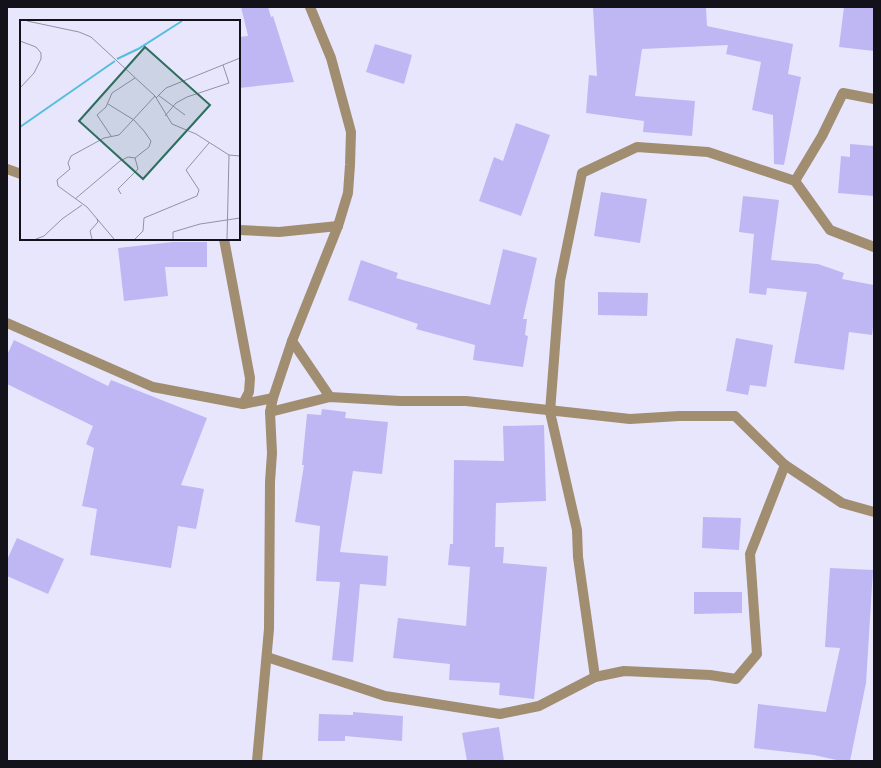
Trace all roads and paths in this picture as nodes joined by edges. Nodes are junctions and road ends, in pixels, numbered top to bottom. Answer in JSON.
{"nodes":[{"id":1,"x":310,"y":7,"type":"edge"},
{"id":2,"x":874,"y":99,"type":"edge"},
{"id":3,"x":7,"y":169,"type":"edge"},
{"id":4,"x":20,"y":174,"type":"edge"},
{"id":5,"x":795,"y":181,"type":"junction"},
{"id":6,"x":338,"y":226,"type":"junction"},
{"id":7,"x":240,"y":230,"type":"edge"},
{"id":8,"x":224,"y":240,"type":"edge"},
{"id":9,"x":874,"y":247,"type":"edge"},
{"id":10,"x":7,"y":323,"type":"edge"},
{"id":11,"x":292,"y":340,"type":"junction"},
{"id":12,"x":330,"y":397,"type":"junction"},
{"id":13,"x":273,"y":398,"type":"junction"},
{"id":14,"x":243,"y":404,"type":"junction"},
{"id":15,"x":270,"y":412,"type":"junction"},
{"id":16,"x":550,"y":412,"type":"junction"},
{"id":17,"x":785,"y":465,"type":"junction"},
{"id":18,"x":874,"y":512,"type":"edge"},
{"id":19,"x":267,"y":657,"type":"junction"},
{"id":20,"x":595,"y":677,"type":"junction"},
{"id":21,"x":256,"y":761,"type":"edge"}],
"edges":[{"from":1,"to":6,"type":"street"},
{"from":2,"to":5,"type":"street"},
{"from":3,"to":4,"type":"street"},
{"from":5,"to":9,"type":"street"},
{"from":5,"to":16,"type":"street"},
{"from":6,"to":7,"type":"street"},
{"from":6,"to":11,"type":"street"},
{"from":8,"to":14,"type":"street"},
{"from":10,"to":14,"type":"street"},
{"from":11,"to":12,"type":"street"},
{"from":11,"to":13,"type":"street"},
{"from":12,"to":15,"type":"street"},
{"from":12,"to":16,"type":"street"},
{"from":13,"to":14,"type":"street"},
{"from":13,"to":15,"type":"street"},
{"from":15,"to":19,"type":"street"},
{"from":16,"to":17,"type":"street"},
{"from":16,"to":20,"type":"street"},
{"from":17,"to":18,"type":"street"},
{"from":17,"to":20,"type":"street"},
{"from":19,"to":20,"type":"street"},
{"from":19,"to":21,"type":"street"}]}
